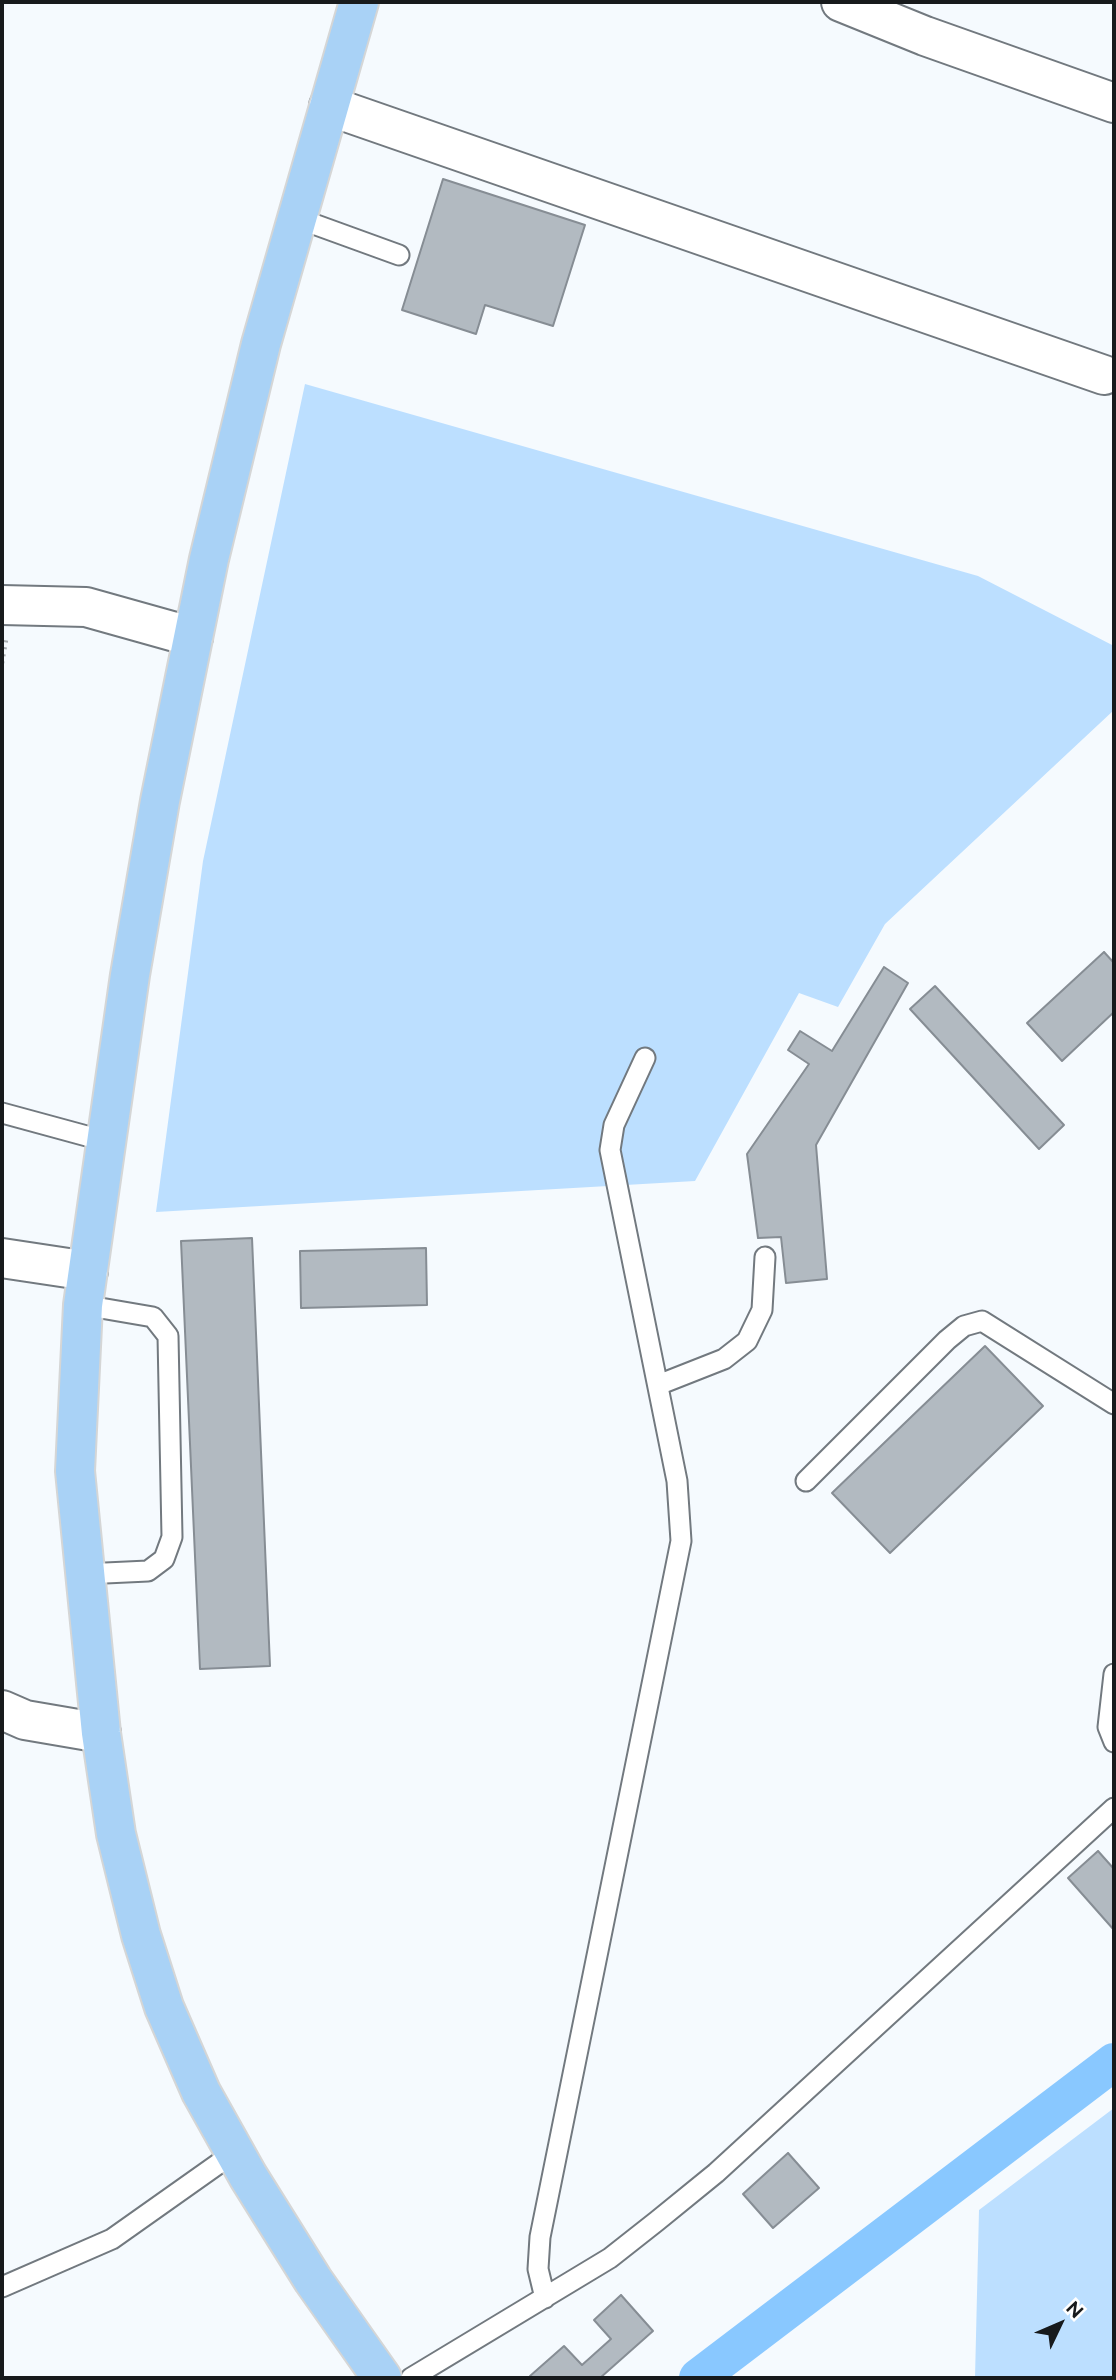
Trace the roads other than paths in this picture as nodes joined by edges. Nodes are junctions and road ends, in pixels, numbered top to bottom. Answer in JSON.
{"nodes":[{"id":1,"x":359,"y":2,"type":"edge"},
{"id":2,"x":841,"y":2,"type":"edge"},
{"id":3,"x":1114,"y":103,"type":"edge"},
{"id":4,"x":329,"y":106,"type":"junction"},
{"id":5,"x":297,"y":218,"type":"junction"},
{"id":6,"x":399,"y":255,"type":"dead end"},
{"id":7,"x":1104,"y":375,"type":"dead end"},
{"id":8,"x":2,"y":605,"type":"edge"},
{"id":9,"x":193,"y":637,"type":"junction"},
{"id":10,"x":645,"y":1058,"type":"dead end"},
{"id":11,"x":2,"y":1113,"type":"edge"},
{"id":12,"x":105,"y":1142,"type":"junction"},
{"id":13,"x":2,"y":1258,"type":"edge"},
{"id":14,"x":765,"y":1258,"type":"dead end"},
{"id":15,"x":85,"y":1288,"type":"junction"},
{"id":16,"x":658,"y":1385,"type":"junction"},
{"id":17,"x":1114,"y":1404,"type":"edge"},
{"id":18,"x":806,"y":1481,"type":"dead end"},
{"id":19,"x":84,"y":1574,"type":"junction"},
{"id":20,"x":1114,"y":1674,"type":"edge"},
{"id":21,"x":2,"y":1710,"type":"edge"},
{"id":22,"x":101,"y":1733,"type":"junction"},
{"id":23,"x":1114,"y":1742,"type":"edge"},
{"id":24,"x":1114,"y":1808,"type":"edge"},
{"id":25,"x":235,"y":2152,"type":"junction"},
{"id":26,"x":2,"y":2287,"type":"edge"},
{"id":27,"x":545,"y":2298,"type":"junction"},
{"id":28,"x":382,"y":2378,"type":"edge"},
{"id":29,"x":411,"y":2378,"type":"edge"}],
"edges":[{"from":1,"to":4,"type":"main road"},
{"from":2,"to":3,"type":"street"},
{"from":4,"to":5,"type":"main road"},
{"from":4,"to":7,"type":"street"},
{"from":5,"to":6,"type":"lane"},
{"from":5,"to":9,"type":"main road"},
{"from":8,"to":9,"type":"street"},
{"from":9,"to":12,"type":"main road"},
{"from":10,"to":16,"type":"lane"},
{"from":11,"to":12,"type":"lane"},
{"from":12,"to":15,"type":"main road"},
{"from":13,"to":15,"type":"street"},
{"from":14,"to":16,"type":"lane"},
{"from":15,"to":19,"type":"main road"},
{"from":15,"to":19,"type":"lane"},
{"from":16,"to":27,"type":"lane"},
{"from":17,"to":18,"type":"lane"},
{"from":19,"to":22,"type":"main road"},
{"from":20,"to":23,"type":"lane"},
{"from":21,"to":22,"type":"street"},
{"from":22,"to":25,"type":"main road"},
{"from":24,"to":27,"type":"lane"},
{"from":25,"to":26,"type":"lane"},
{"from":25,"to":28,"type":"main road"},
{"from":27,"to":29,"type":"lane"}]}
